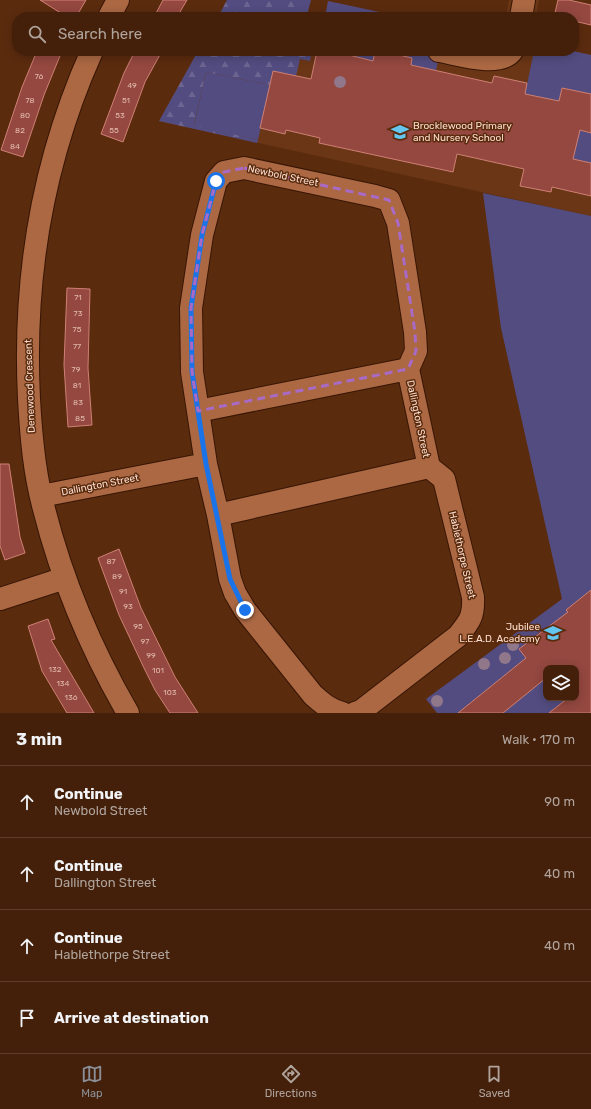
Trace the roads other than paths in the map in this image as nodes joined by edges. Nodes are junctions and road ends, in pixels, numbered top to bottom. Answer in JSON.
{"nodes":[{"id":1,"x":118,"y":0,"type":"edge"},
{"id":2,"x":524,"y":0,"type":"edge"},
{"id":3,"x":112,"y":12,"type":"edge"},
{"id":4,"x":522,"y":12,"type":"edge"},
{"id":5,"x":90,"y":56,"type":"edge"},
{"id":6,"x":468,"y":56,"type":"edge"},
{"id":7,"x":506,"y":56,"type":"edge"},
{"id":8,"x":408,"y":369,"type":"junction"},
{"id":9,"x":198,"y":411,"type":"junction"},
{"id":10,"x":206,"y":464,"type":"junction"},
{"id":11,"x":429,"y":467,"type":"junction"},
{"id":12,"x":41,"y":496,"type":"junction"},
{"id":13,"x":218,"y":515,"type":"junction"},
{"id":14,"x":65,"y":578,"type":"junction"},
{"id":15,"x":0,"y":599,"type":"edge"},
{"id":16,"x":128,"y":713,"type":"edge"},
{"id":17,"x":342,"y":713,"type":"edge"},
{"id":18,"x":355,"y":713,"type":"edge"}],
"edges":[{"from":1,"to":3,"type":"street"},
{"from":2,"to":4,"type":"street"},
{"from":5,"to":12,"type":"street","name":"Denewood Crescent"},
{"from":6,"to":7,"type":"street"},
{"from":8,"to":9,"type":"street","name":"Dallington Street"},
{"from":8,"to":9,"type":"street","name":"Newbold Street"},
{"from":8,"to":11,"type":"street","name":"Dallington Street"},
{"from":9,"to":10,"type":"street"},
{"from":10,"to":12,"type":"street","name":"Dallington Street"},
{"from":10,"to":13,"type":"street"},
{"from":11,"to":13,"type":"street","name":"Dallington Street"},
{"from":11,"to":18,"type":"street","name":"Hablethorpe Street"},
{"from":12,"to":14,"type":"street","name":"Denewood Crescent"},
{"from":13,"to":17,"type":"street"},
{"from":14,"to":15,"type":"street"},
{"from":14,"to":16,"type":"street","name":"Denewood Crescent"}]}
